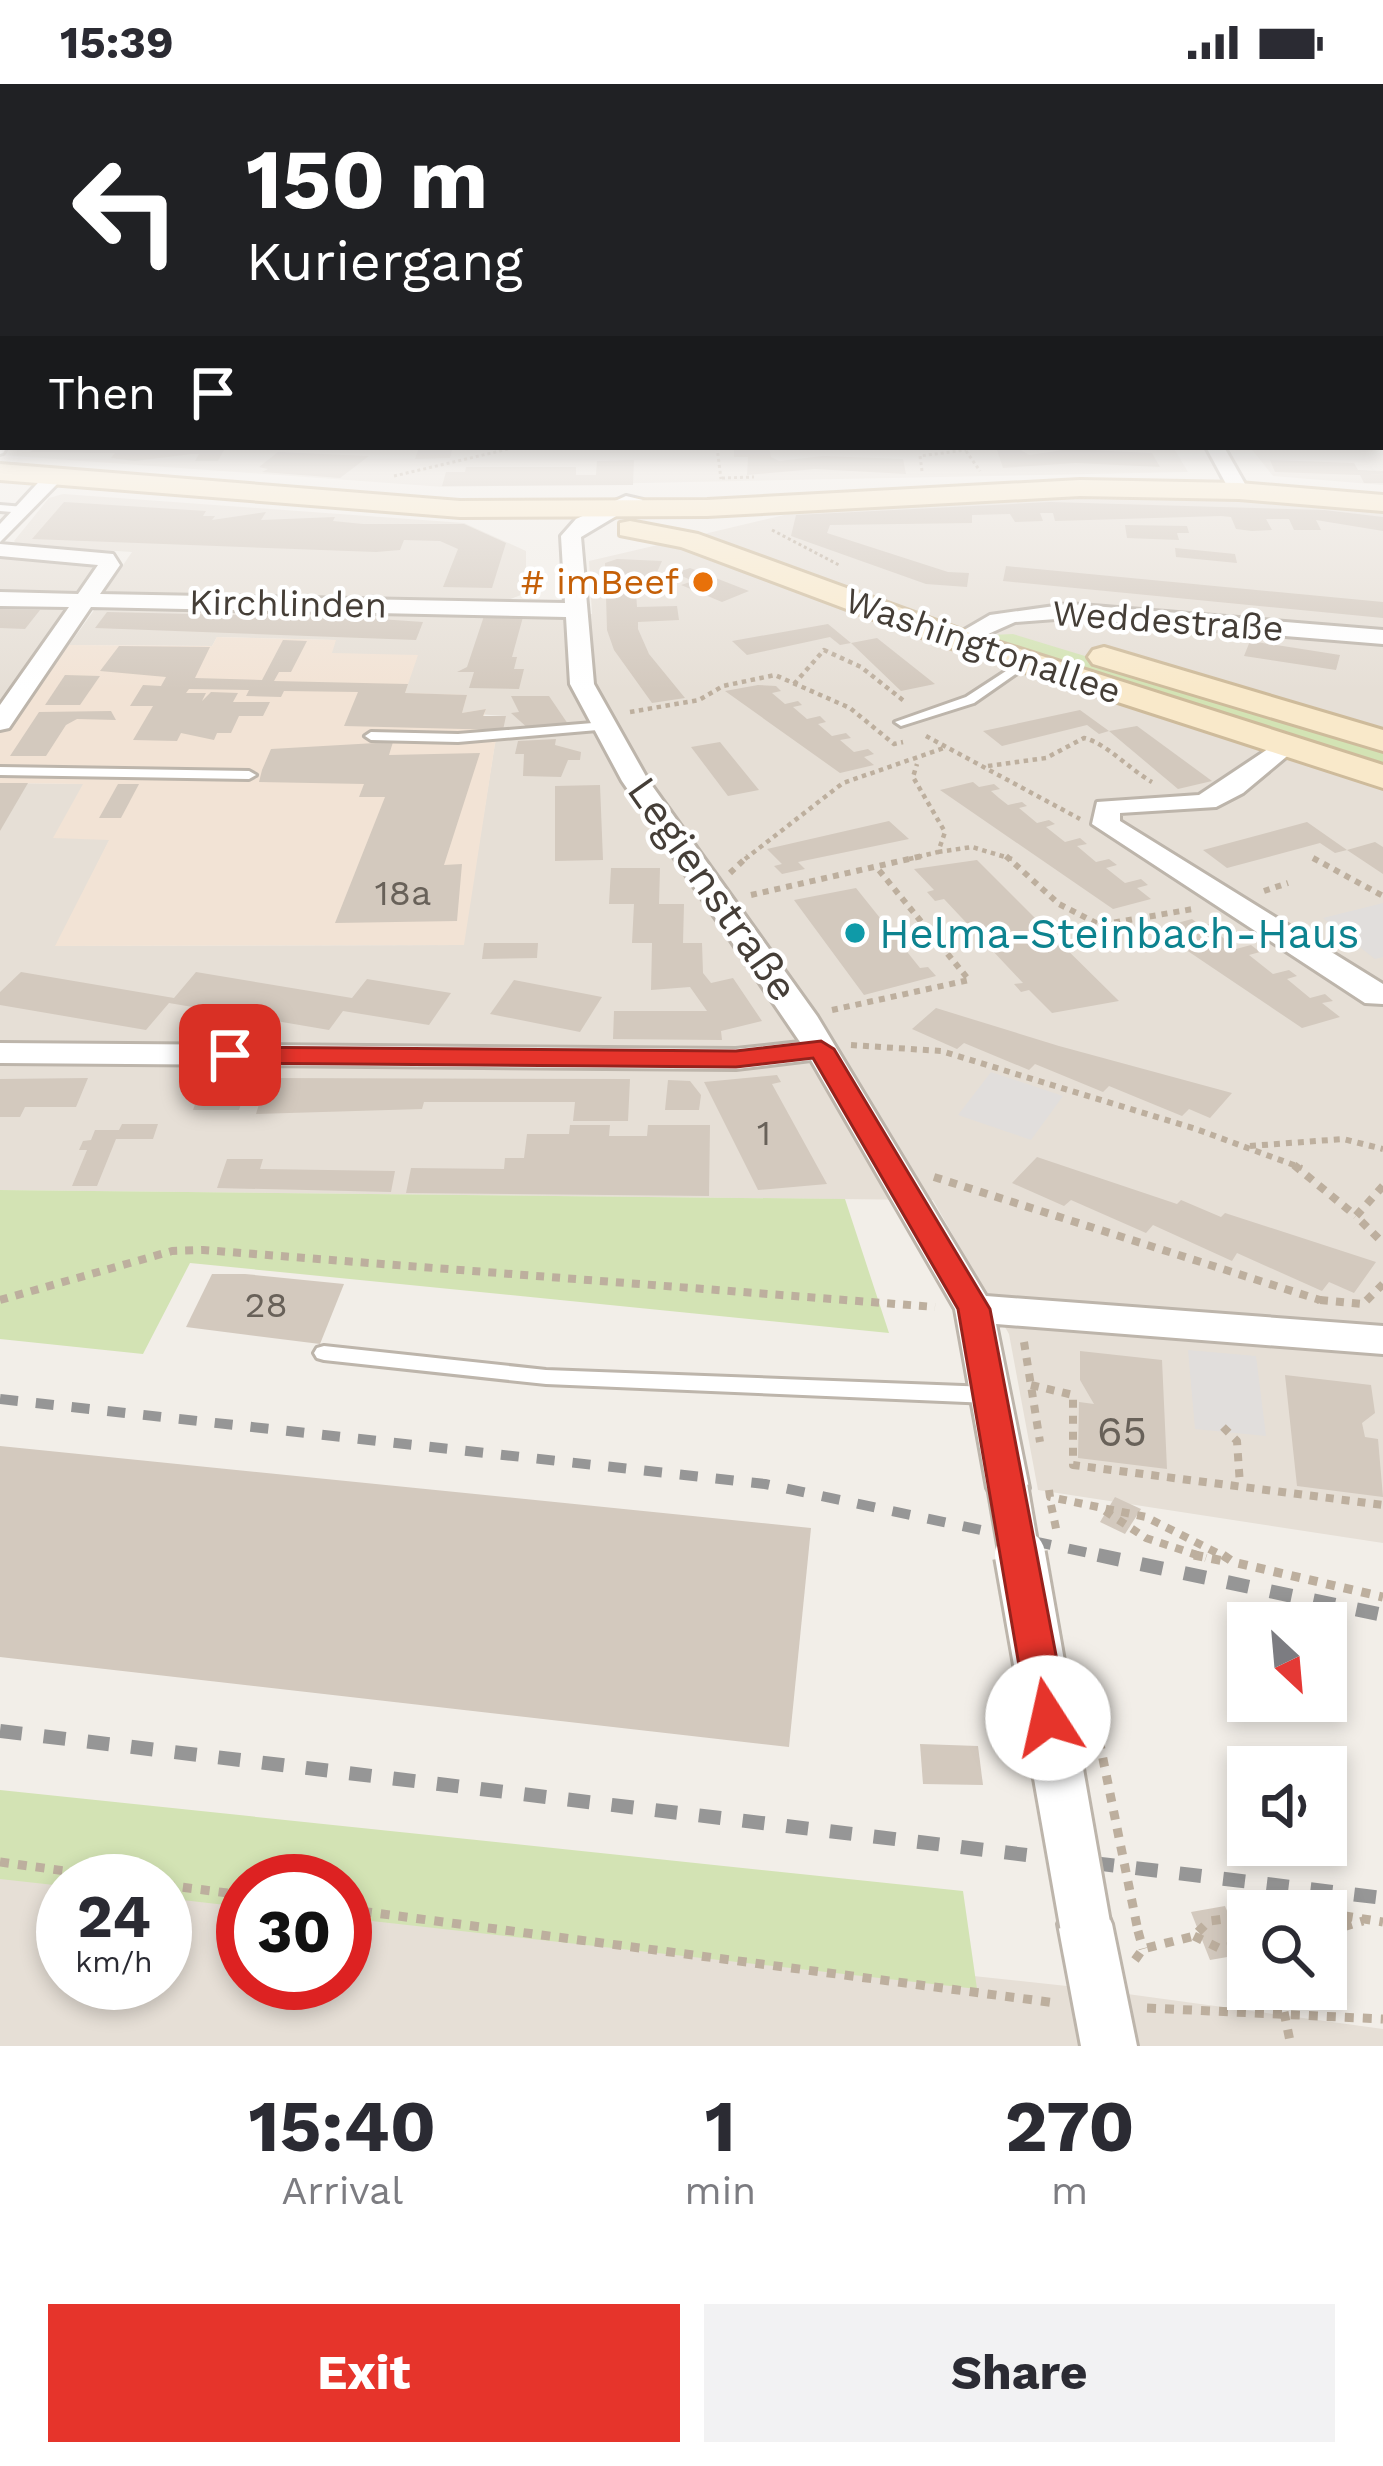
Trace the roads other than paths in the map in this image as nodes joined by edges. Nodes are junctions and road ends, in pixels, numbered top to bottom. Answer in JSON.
{"nodes":[{"id":1,"x":0,"y":508,"type":"edge"},
{"id":2,"x":26,"y":508,"type":"edge"},
{"id":3,"x":447,"y":508,"type":"edge"},
{"id":4,"x":455,"y":508,"type":"edge"},
{"id":5,"x":661,"y":508,"type":"edge"},
{"id":6,"x":788,"y":508,"type":"edge"},
{"id":7,"x":460,"y":509,"type":"junction"},
{"id":8,"x":24,"y":510,"type":"junction"},
{"id":9,"x":599,"y":522,"type":"junction"},
{"id":10,"x":753,"y":522,"type":"junction"},
{"id":11,"x":0,"y":536,"type":"edge"},
{"id":12,"x":0,"y":550,"type":"edge"},
{"id":13,"x":0,"y":598,"type":"edge"},
{"id":14,"x":85,"y":601,"type":"junction"},
{"id":15,"x":576,"y":610,"type":"junction"},
{"id":16,"x":973,"y":631,"type":"junction"},
{"id":17,"x":1383,"y":637,"type":"edge"},
{"id":18,"x":1026,"y":662,"type":"junction"},
{"id":19,"x":603,"y":722,"type":"junction"},
{"id":20,"x":901,"y":722,"type":"dead end"},
{"id":21,"x":0,"y":723,"type":"edge"},
{"id":22,"x":371,"y":736,"type":"dead end"},
{"id":23,"x":1383,"y":741,"type":"edge"},
{"id":24,"x":1283,"y":747,"type":"junction"},
{"id":25,"x":0,"y":771,"type":"edge"},
{"id":26,"x":249,"y":775,"type":"dead end"},
{"id":27,"x":1383,"y":777,"type":"edge"},
{"id":28,"x":1383,"y":993,"type":"edge"},
{"id":29,"x":821,"y":1049,"type":"junction"},
{"id":30,"x":0,"y":1053,"type":"edge"},
{"id":31,"x":974,"y":1309,"type":"junction"},
{"id":32,"x":1383,"y":1340,"type":"edge"},
{"id":33,"x":324,"y":1354,"type":"dead end"},
{"id":34,"x":990,"y":1395,"type":"junction"},
{"id":35,"x":1105,"y":2026,"type":"edge"}],
"edges":[{"from":1,"to":8,"type":"lane"},
{"from":2,"to":8,"type":"street"},
{"from":3,"to":7,"type":"main road"},
{"from":4,"to":9,"type":"main road"},
{"from":5,"to":9,"type":"main road"},
{"from":6,"to":10,"type":"main road"},
{"from":7,"to":9,"type":"main road"},
{"from":7,"to":9,"type":"main road"},
{"from":8,"to":11,"type":"street"},
{"from":9,"to":10,"type":"main road","name":"Washingtonallee"},
{"from":9,"to":15,"type":"street","name":"Legienstraße"},
{"from":9,"to":16,"type":"main road","name":"Washingtonallee"},
{"from":10,"to":16,"type":"main road","name":"Washingtonallee"},
{"from":12,"to":14,"type":"street"},
{"from":13,"to":14,"type":"street","name":"Kirchlinden"},
{"from":14,"to":15,"type":"street","name":"Kirchlinden"},
{"from":14,"to":21,"type":"street"},
{"from":15,"to":19,"type":"street","name":"Legienstraße"},
{"from":16,"to":17,"type":"street","name":"Weddestraße"},
{"from":16,"to":18,"type":"main road","name":"Washingtonallee"},
{"from":16,"to":23,"type":"main road","name":"Washingtonallee"},
{"from":18,"to":20,"type":"lane"},
{"from":18,"to":24,"type":"main road","name":"Washingtonallee"},
{"from":19,"to":22,"type":"lane"},
{"from":19,"to":29,"type":"street","name":"Legienstraße"},
{"from":24,"to":27,"type":"main road","name":"Washingtonallee"},
{"from":24,"to":28,"type":"street"},
{"from":25,"to":26,"type":"lane"},
{"from":29,"to":30,"type":"street"},
{"from":29,"to":31,"type":"street","name":"Legienstraße"},
{"from":31,"to":32,"type":"street"},
{"from":31,"to":34,"type":"street","name":"Legienstraße"},
{"from":33,"to":34,"type":"lane"},
{"from":34,"to":35,"type":"street","name":"Legienstraße","bridge":true}]}
